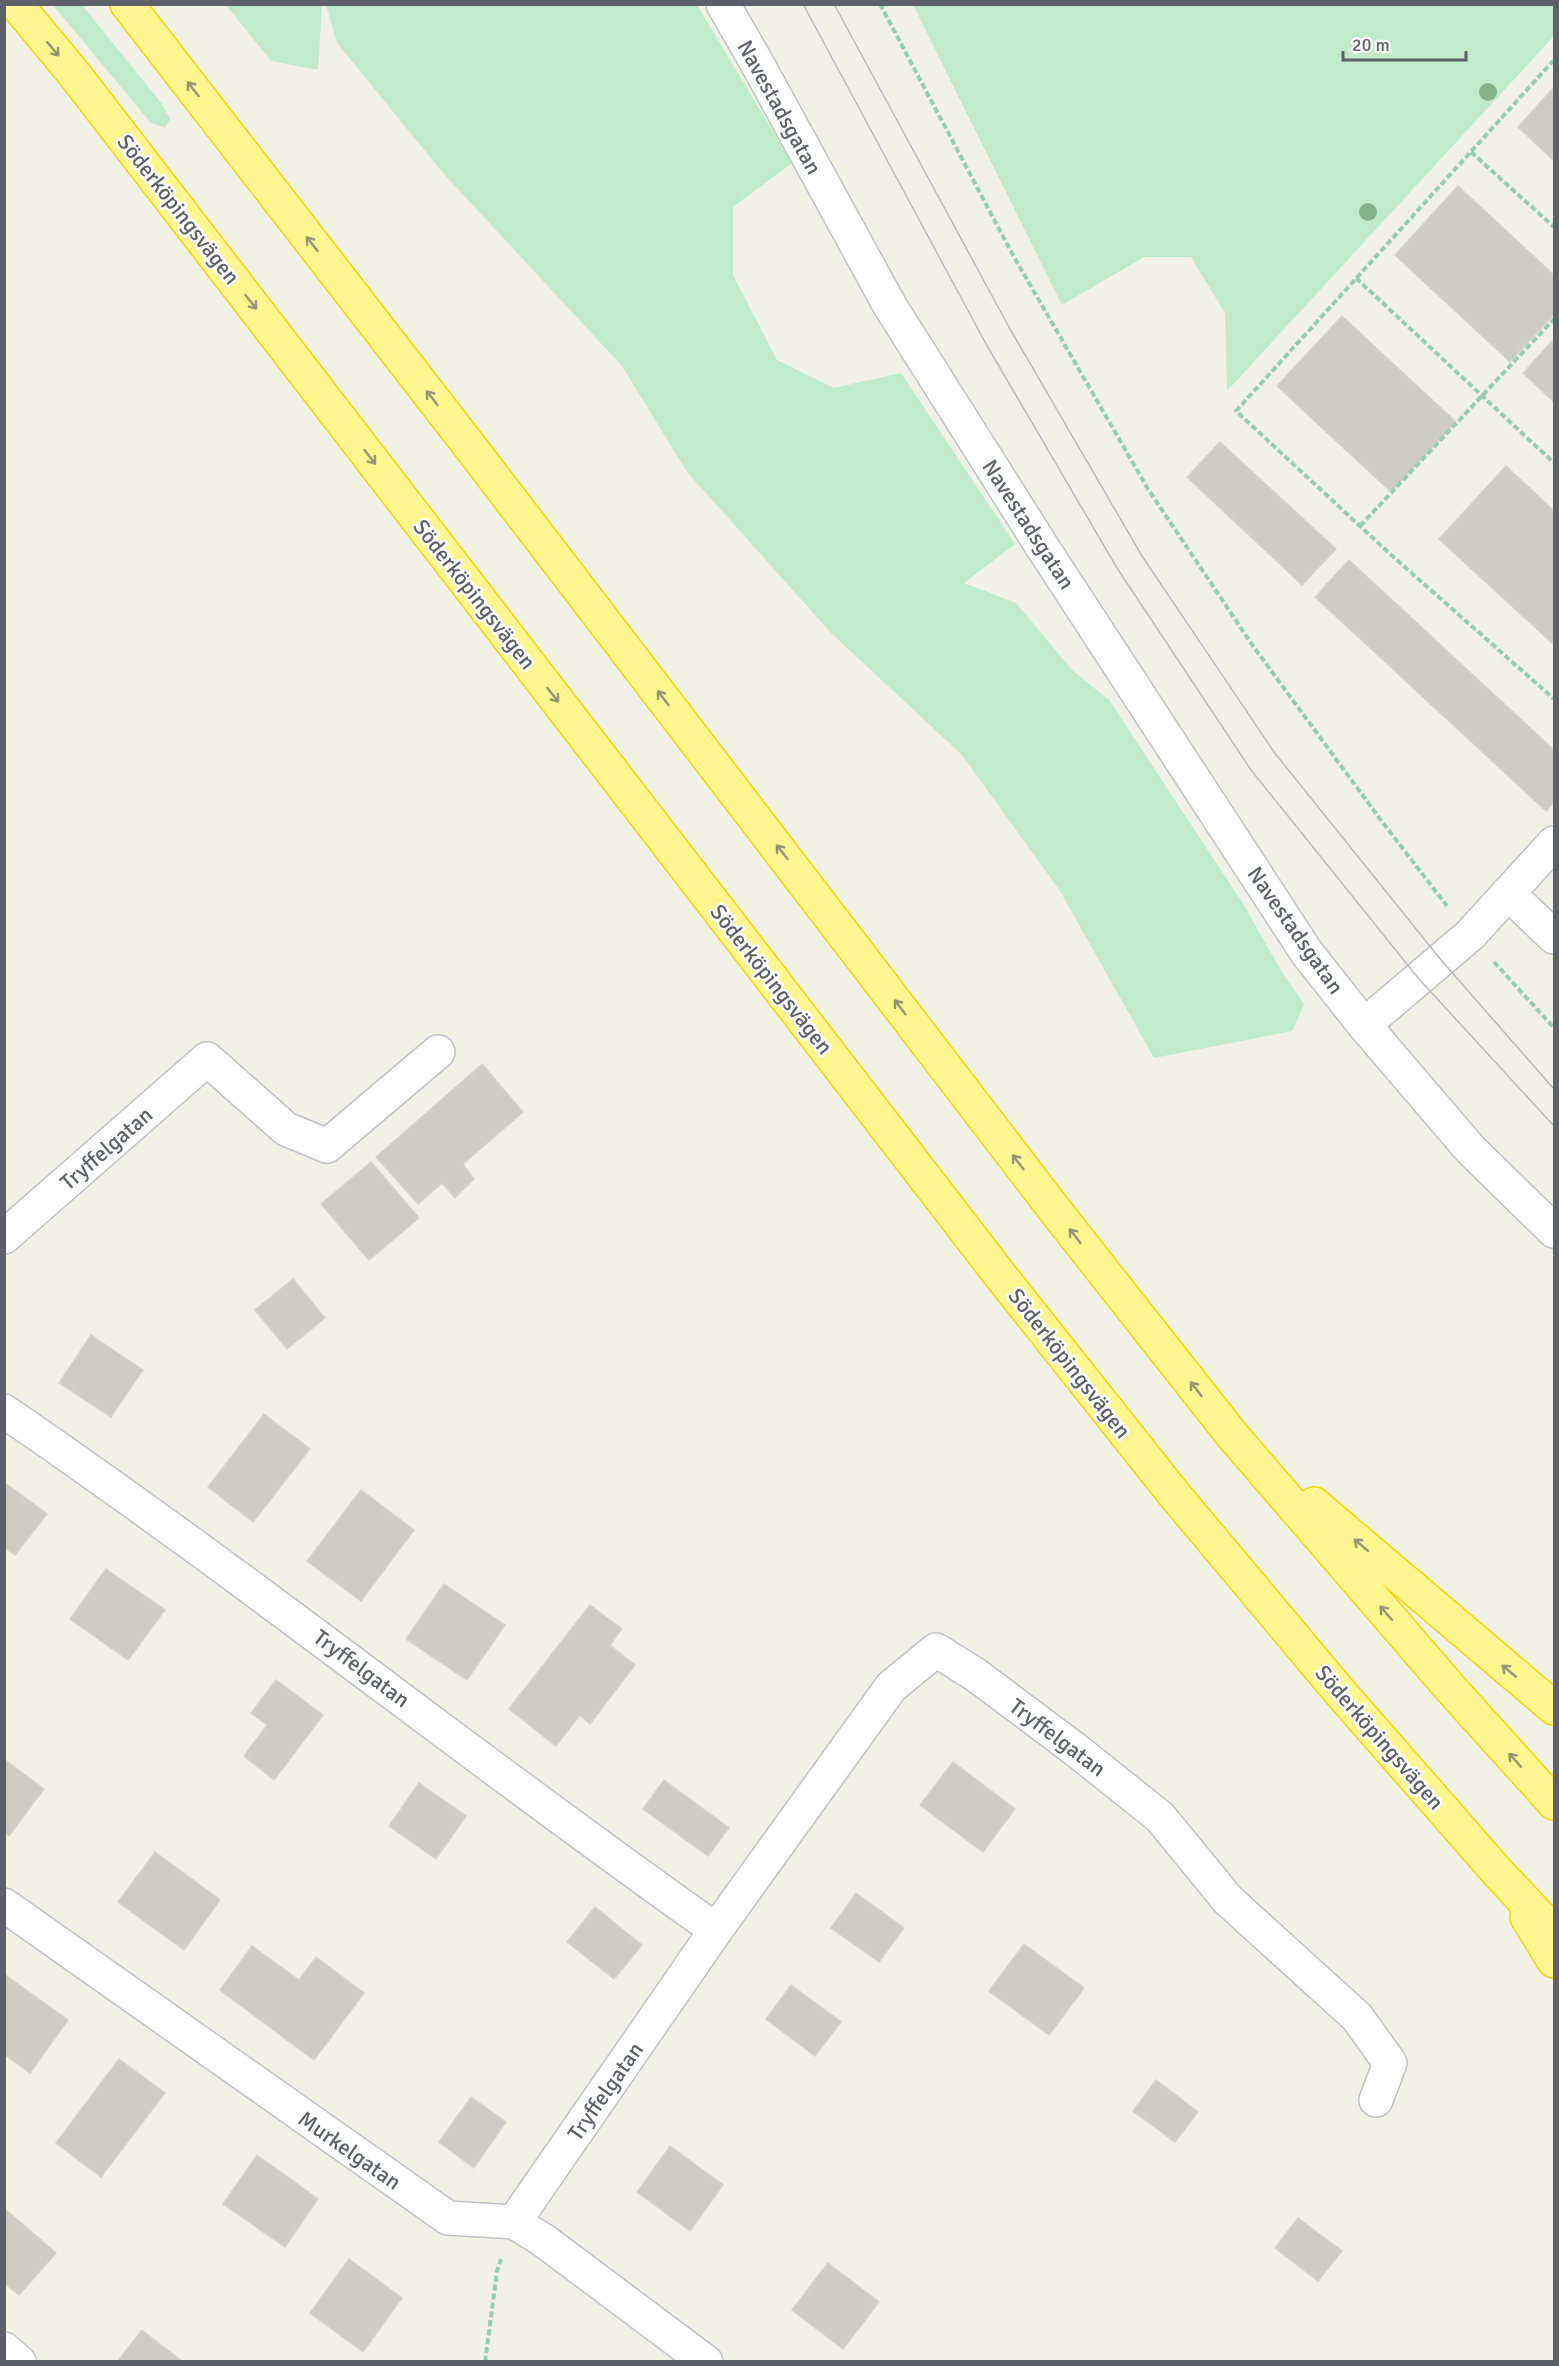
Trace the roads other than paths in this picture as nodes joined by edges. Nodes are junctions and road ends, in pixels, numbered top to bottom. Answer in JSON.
{"nodes":[{"id":1,"x":16,"y":4,"type":"edge"},
{"id":2,"x":127,"y":4,"type":"edge"},
{"id":3,"x":723,"y":4,"type":"edge"},
{"id":4,"x":1554,"y":843,"type":"edge"},
{"id":5,"x":1508,"y":893,"type":"junction"},
{"id":6,"x":1554,"y":937,"type":"edge"},
{"id":7,"x":1364,"y":1025,"type":"junction"},
{"id":8,"x":438,"y":1052,"type":"dead end"},
{"id":9,"x":1554,"y":1231,"type":"edge"},
{"id":10,"x":4,"y":1237,"type":"edge"},
{"id":11,"x":4,"y":1411,"type":"edge"},
{"id":12,"x":1232,"y":1435,"type":"junction"},
{"id":13,"x":1554,"y":1708,"type":"edge"},
{"id":14,"x":1554,"y":1803,"type":"edge"},
{"id":15,"x":1500,"y":1875,"type":"junction"},
{"id":16,"x":4,"y":1905,"type":"edge"},
{"id":17,"x":716,"y":1930,"type":"junction"},
{"id":18,"x":1554,"y":1932,"type":"edge"},
{"id":19,"x":1554,"y":1961,"type":"edge"},
{"id":20,"x":1376,"y":2100,"type":"dead end"},
{"id":21,"x":514,"y":2222,"type":"junction"},
{"id":22,"x":4,"y":2349,"type":"edge"},
{"id":23,"x":19,"y":2361,"type":"edge"},
{"id":24,"x":706,"y":2361,"type":"edge"}],
"edges":[{"from":1,"to":15,"type":"highway","name":"Söderköpingsvägen","one_way":true},
{"from":12,"to":2,"type":"highway","one_way":true},
{"from":3,"to":7,"type":"street","name":"Navestadsgatan"},
{"from":4,"to":5,"type":"street"},
{"from":5,"to":6,"type":"street"},
{"from":5,"to":7,"type":"street"},
{"from":7,"to":9,"type":"street","name":"Navestadsgatan"},
{"from":8,"to":10,"type":"street","name":"Tryffelgatan"},
{"from":11,"to":17,"type":"street","name":"Tryffelgatan"},
{"from":13,"to":12,"type":"highway","one_way":true},
{"from":14,"to":12,"type":"highway","one_way":true},
{"from":15,"to":18,"type":"highway","name":"Söderköpingsvägen"},
{"from":15,"to":19,"type":"highway"},
{"from":16,"to":21,"type":"street","name":"Murkelgatan"},
{"from":17,"to":20,"type":"street","name":"Tryffelgatan"},
{"from":17,"to":21,"type":"street","name":"Tryffelgatan"},
{"from":21,"to":24,"type":"street","name":"Murkelgatan"},
{"from":22,"to":23,"type":"street"}]}
